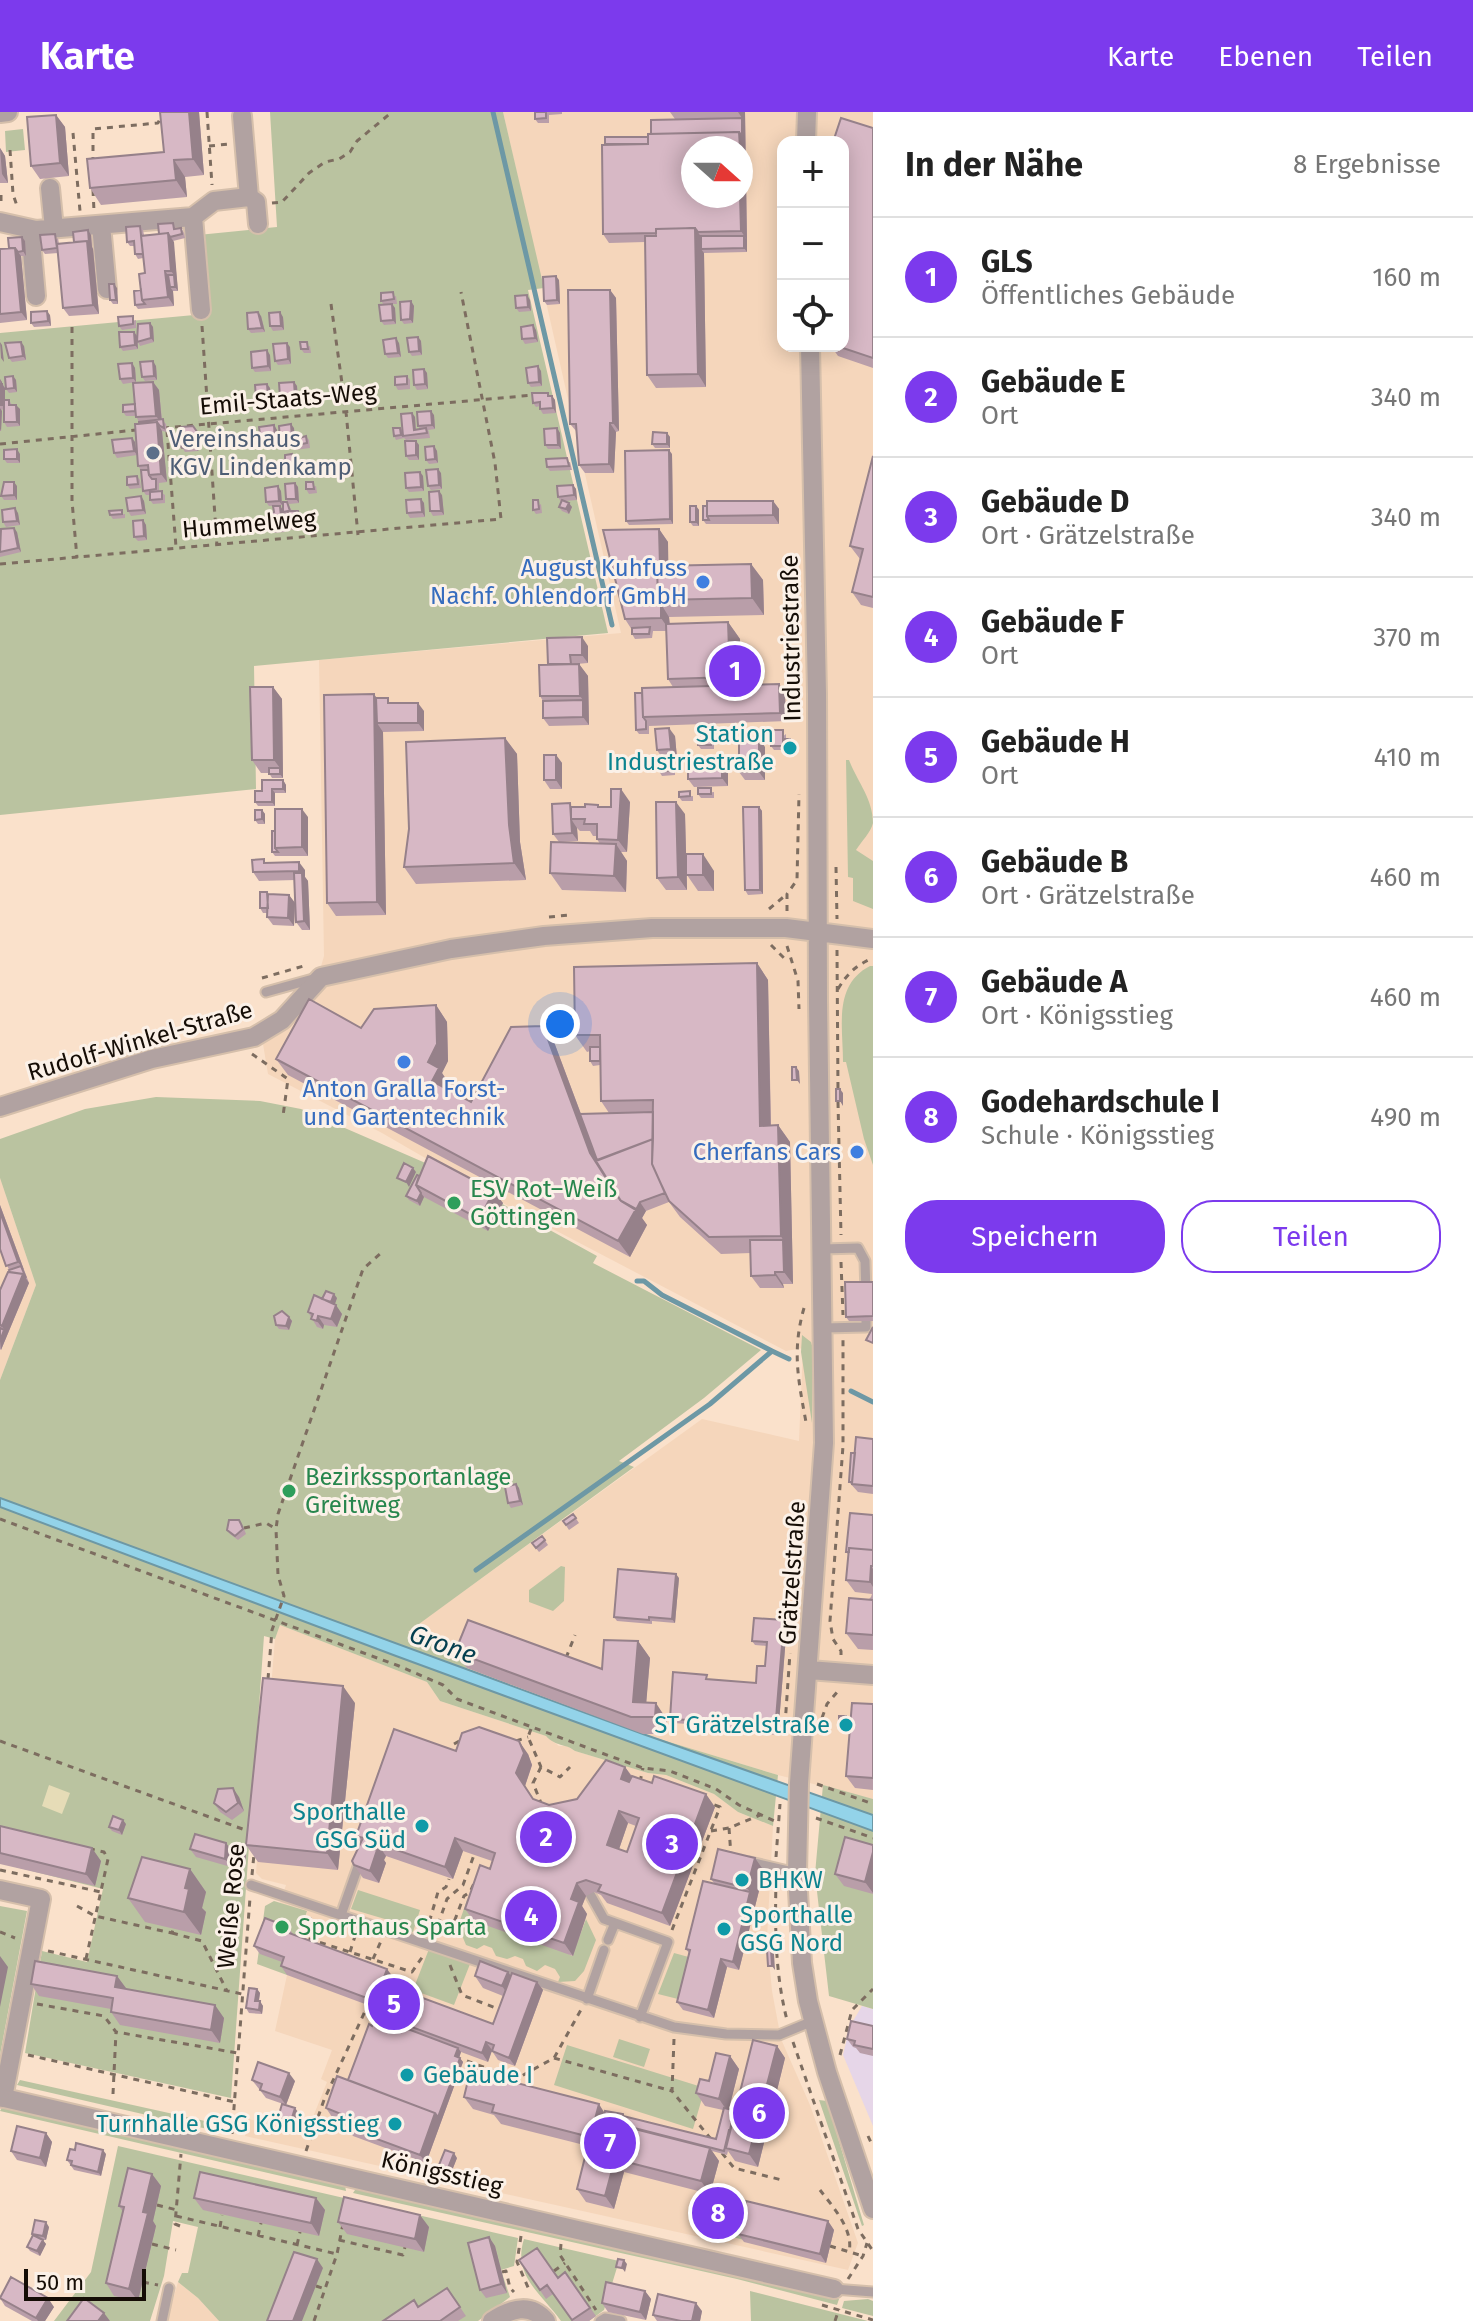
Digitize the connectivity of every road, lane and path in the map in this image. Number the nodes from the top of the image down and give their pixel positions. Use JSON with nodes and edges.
{"nodes":[{"id":1,"x":8,"y":112,"type":"edge"},
{"id":2,"x":163,"y":112,"type":"edge"},
{"id":3,"x":207,"y":112,"type":"edge"},
{"id":4,"x":392,"y":112,"type":"edge"},
{"id":5,"x":807,"y":112,"type":"edge"},
{"id":6,"x":0,"y":113,"type":"edge"},
{"id":7,"x":242,"y":116,"type":"dead end"},
{"id":8,"x":73,"y":133,"type":"dead end"},
{"id":9,"x":806,"y":136,"type":"edge"},
{"id":10,"x":10,"y":150,"type":"dead end"},
{"id":11,"x":93,"y":166,"type":"edge"},
{"id":12,"x":92,"y":179,"type":"edge"},
{"id":13,"x":50,"y":188,"type":"dead end"},
{"id":14,"x":13,"y":194,"type":"junction"},
{"id":15,"x":0,"y":195,"type":"edge"},
{"id":16,"x":253,"y":199,"type":"junction"},
{"id":17,"x":214,"y":201,"type":"junction"},
{"id":18,"x":193,"y":217,"type":"junction"},
{"id":19,"x":0,"y":222,"type":"edge"},
{"id":20,"x":258,"y":224,"type":"dead end"},
{"id":21,"x":93,"y":226,"type":"junction"},
{"id":22,"x":28,"y":228,"type":"junction"},
{"id":23,"x":54,"y":229,"type":"junction"},
{"id":24,"x":107,"y":289,"type":"edge"},
{"id":25,"x":461,"y":292,"type":"dead end"},
{"id":26,"x":36,"y":296,"type":"dead end"},
{"id":27,"x":331,"y":304,"type":"dead end"},
{"id":28,"x":201,"y":312,"type":"joint"},
{"id":29,"x":72,"y":327,"type":"dead end"},
{"id":30,"x":810,"y":352,"type":"edge"},
{"id":31,"x":538,"y":395,"type":"edge"},
{"id":32,"x":483,"y":400,"type":"junction"},
{"id":33,"x":346,"y":412,"type":"junction"},
{"id":34,"x":209,"y":424,"type":"junction"},
{"id":35,"x":166,"y":427,"type":"junction"},
{"id":36,"x":151,"y":429,"type":"edge"},
{"id":37,"x":135,"y":430,"type":"edge"},
{"id":38,"x":73,"y":437,"type":"junction"},
{"id":39,"x":0,"y":444,"type":"edge"},
{"id":40,"x":358,"y":534,"type":"junction"},
{"id":41,"x":217,"y":546,"type":"junction"},
{"id":42,"x":176,"y":547,"type":"junction"},
{"id":43,"x":77,"y":558,"type":"junction"},
{"id":44,"x":0,"y":564,"type":"edge"},
{"id":45,"x":836,"y":866,"type":"dead end"},
{"id":46,"x":786,"y":928,"type":"junction"},
{"id":47,"x":827,"y":931,"type":"junction"},
{"id":48,"x":873,"y":939,"type":"edge"},
{"id":49,"x":760,"y":940,"type":"dead end"},
{"id":50,"x":873,"y":958,"type":"edge"},
{"id":51,"x":791,"y":965,"type":"junction"},
{"id":52,"x":321,"y":977,"type":"junction"},
{"id":53,"x":838,"y":989,"type":"dead end"},
{"id":54,"x":266,"y":992,"type":"dead end"},
{"id":55,"x":800,"y":1014,"type":"dead end"},
{"id":56,"x":250,"y":1038,"type":"junction"},
{"id":57,"x":0,"y":1107,"type":"edge"},
{"id":58,"x":283,"y":1116,"type":"dead end"},
{"id":59,"x":823,"y":1249,"type":"junction"},
{"id":60,"x":382,"y":1252,"type":"dead end"},
{"id":61,"x":806,"y":1302,"type":"dead end"},
{"id":62,"x":824,"y":1328,"type":"junction"},
{"id":63,"x":806,"y":1428,"type":"dead end"},
{"id":64,"x":0,"y":1519,"type":"edge"},
{"id":65,"x":244,"y":1528,"type":"edge"},
{"id":66,"x":276,"y":1529,"type":"junction"},
{"id":67,"x":276,"y":1616,"type":"junction"},
{"id":68,"x":575,"y":1635,"type":"dead end"},
{"id":69,"x":791,"y":1640,"type":"dead end"},
{"id":70,"x":563,"y":1667,"type":"edge"},
{"id":71,"x":809,"y":1670,"type":"junction"},
{"id":72,"x":873,"y":1675,"type":"edge"},
{"id":73,"x":267,"y":1692,"type":"edge"},
{"id":74,"x":531,"y":1728,"type":"junction"},
{"id":75,"x":784,"y":1730,"type":"dead end"},
{"id":76,"x":467,"y":1736,"type":"edge"},
{"id":77,"x":528,"y":1737,"type":"junction"},
{"id":78,"x":0,"y":1741,"type":"edge"},
{"id":79,"x":511,"y":1742,"type":"edge"},
{"id":80,"x":454,"y":1744,"type":"dead end"},
{"id":81,"x":541,"y":1767,"type":"junction"},
{"id":82,"x":570,"y":1767,"type":"dead end"},
{"id":83,"x":643,"y":1768,"type":"junction"},
{"id":84,"x":808,"y":1784,"type":"junction"},
{"id":85,"x":648,"y":1785,"type":"edge"},
{"id":86,"x":707,"y":1803,"type":"edge"},
{"id":87,"x":780,"y":1803,"type":"dead end"},
{"id":88,"x":873,"y":1804,"type":"edge"},
{"id":89,"x":543,"y":1806,"type":"edge"},
{"id":90,"x":760,"y":1815,"type":"junction"},
{"id":91,"x":806,"y":1816,"type":"junction"},
{"id":92,"x":778,"y":1822,"type":"junction"},
{"id":93,"x":729,"y":1828,"type":"junction"},
{"id":94,"x":711,"y":1831,"type":"junction"},
{"id":95,"x":256,"y":1833,"type":"edge"},
{"id":96,"x":873,"y":1838,"type":"edge"},
{"id":97,"x":255,"y":1846,"type":"edge"},
{"id":98,"x":89,"y":1849,"type":"edge"},
{"id":99,"x":729,"y":1854,"type":"joint"},
{"id":100,"x":474,"y":1855,"type":"edge"},
{"id":101,"x":362,"y":1858,"type":"edge"},
{"id":102,"x":6,"y":1865,"type":"edge"},
{"id":103,"x":776,"y":1868,"type":"junction"},
{"id":104,"x":42,"y":1873,"type":"edge"},
{"id":105,"x":797,"y":1873,"type":"junction"},
{"id":106,"x":1,"y":1877,"type":"edge"},
{"id":107,"x":40,"y":1879,"type":"junction"},
{"id":108,"x":449,"y":1879,"type":"edge"},
{"id":109,"x":476,"y":1879,"type":"edge"},
{"id":110,"x":251,"y":1885,"type":"junction"},
{"id":111,"x":101,"y":1892,"type":"junction"},
{"id":112,"x":590,"y":1894,"type":"edge"},
{"id":113,"x":313,"y":1905,"type":"junction"},
{"id":114,"x":77,"y":1906,"type":"dead end"},
{"id":115,"x":341,"y":1915,"type":"junction"},
{"id":116,"x":95,"y":1916,"type":"junction"},
{"id":117,"x":360,"y":1922,"type":"junction"},
{"id":118,"x":615,"y":1923,"type":"junction"},
{"id":119,"x":438,"y":1925,"type":"junction"},
{"id":120,"x":386,"y":1930,"type":"junction"},
{"id":121,"x":451,"y":1930,"type":"junction"},
{"id":122,"x":668,"y":1942,"type":"junction"},
{"id":123,"x":427,"y":1944,"type":"junction"},
{"id":124,"x":32,"y":1947,"type":"junction"},
{"id":125,"x":444,"y":1950,"type":"junction"},
{"id":126,"x":350,"y":1952,"type":"junction"},
{"id":127,"x":86,"y":1959,"type":"junction"},
{"id":128,"x":373,"y":1959,"type":"junction"},
{"id":129,"x":227,"y":1991,"type":"junction"},
{"id":130,"x":871,"y":1992,"type":"edge"},
{"id":131,"x":242,"y":1994,"type":"junction"},
{"id":132,"x":587,"y":1999,"type":"junction"},
{"id":133,"x":61,"y":2000,"type":"edge"},
{"id":134,"x":22,"y":2002,"type":"junction"},
{"id":135,"x":102,"y":2007,"type":"edge"},
{"id":136,"x":367,"y":2007,"type":"edge"},
{"id":137,"x":59,"y":2008,"type":"junction"},
{"id":138,"x":496,"y":2008,"type":"edge"},
{"id":139,"x":100,"y":2015,"type":"junction"},
{"id":140,"x":640,"y":2017,"type":"junction"},
{"id":141,"x":813,"y":2021,"type":"junction"},
{"id":142,"x":674,"y":2027,"type":"junction"},
{"id":143,"x":145,"y":2029,"type":"edge"},
{"id":144,"x":790,"y":2031,"type":"junction"},
{"id":145,"x":116,"y":2032,"type":"junction"},
{"id":146,"x":143,"y":2037,"type":"junction"},
{"id":147,"x":193,"y":2038,"type":"edge"},
{"id":148,"x":192,"y":2045,"type":"junction"},
{"id":149,"x":835,"y":2048,"type":"dead end"},
{"id":150,"x":12,"y":2052,"type":"junction"},
{"id":151,"x":238,"y":2053,"type":"junction"},
{"id":152,"x":554,"y":2058,"type":"junction"},
{"id":153,"x":467,"y":2061,"type":"dead end"},
{"id":154,"x":114,"y":2075,"type":"junction"},
{"id":155,"x":672,"y":2091,"type":"junction"},
{"id":156,"x":113,"y":2094,"type":"dead end"},
{"id":157,"x":2,"y":2098,"type":"edge"},
{"id":158,"x":235,"y":2102,"type":"junction"},
{"id":159,"x":863,"y":2125,"type":"dead end"},
{"id":160,"x":873,"y":2147,"type":"edge"},
{"id":161,"x":231,"y":2150,"type":"junction"},
{"id":162,"x":181,"y":2157,"type":"dead end"},
{"id":163,"x":302,"y":2166,"type":"junction"},
{"id":164,"x":782,"y":2180,"type":"dead end"},
{"id":165,"x":820,"y":2190,"type":"dead end"},
{"id":166,"x":157,"y":2205,"type":"dead end"},
{"id":167,"x":873,"y":2209,"type":"edge"},
{"id":168,"x":177,"y":2210,"type":"junction"},
{"id":169,"x":222,"y":2215,"type":"edge"},
{"id":170,"x":176,"y":2216,"type":"junction"},
{"id":171,"x":524,"y":2216,"type":"junction"},
{"id":172,"x":261,"y":2223,"type":"edge"},
{"id":173,"x":342,"y":2225,"type":"edge"},
{"id":174,"x":180,"y":2226,"type":"dead end"},
{"id":175,"x":220,"y":2227,"type":"junction"},
{"id":176,"x":300,"y":2232,"type":"edge"},
{"id":177,"x":258,"y":2236,"type":"junction"},
{"id":178,"x":366,"y":2238,"type":"edge"},
{"id":179,"x":339,"y":2240,"type":"junction"},
{"id":180,"x":561,"y":2243,"type":"dead end"},
{"id":181,"x":867,"y":2243,"type":"junction"},
{"id":182,"x":152,"y":2244,"type":"dead end"},
{"id":183,"x":297,"y":2245,"type":"junction"},
{"id":184,"x":364,"y":2246,"type":"junction"},
{"id":185,"x":830,"y":2246,"type":"dead end"},
{"id":186,"x":405,"y":2247,"type":"edge"},
{"id":187,"x":176,"y":2250,"type":"dead end"},
{"id":188,"x":873,"y":2251,"type":"edge"},
{"id":189,"x":849,"y":2252,"type":"junction"},
{"id":190,"x":337,"y":2254,"type":"junction"},
{"id":191,"x":863,"y":2256,"type":"junction"},
{"id":192,"x":565,"y":2263,"type":"junction"},
{"id":193,"x":554,"y":2271,"type":"edge"},
{"id":194,"x":502,"y":2272,"type":"edge"},
{"id":195,"x":316,"y":2286,"type":"dead end"},
{"id":196,"x":169,"y":2288,"type":"dead end"},
{"id":197,"x":325,"y":2289,"type":"junction"},
{"id":198,"x":873,"y":2292,"type":"edge"},
{"id":199,"x":832,"y":2298,"type":"junction"},
{"id":200,"x":530,"y":2309,"type":"junction"},
{"id":201,"x":838,"y":2310,"type":"junction"},
{"id":202,"x":599,"y":2317,"type":"edge"},
{"id":203,"x":873,"y":2320,"type":"edge"},
{"id":204,"x":162,"y":2321,"type":"edge"},
{"id":205,"x":314,"y":2321,"type":"edge"},
{"id":206,"x":492,"y":2321,"type":"edge"},
{"id":207,"x":546,"y":2321,"type":"edge"},
{"id":208,"x":621,"y":2321,"type":"edge"},
{"id":209,"x":835,"y":2321,"type":"edge"}],
"edges":[{"from":1,"to":6,"type":"street"},
{"from":2,"to":11,"type":"path"},
{"from":3,"to":17,"type":"path"},
{"from":4,"to":16,"type":"path"},
{"from":5,"to":9,"type":"street"},
{"from":7,"to":16,"type":"street"},
{"from":8,"to":21,"type":"path"},
{"from":10,"to":14,"type":"path"},
{"from":12,"to":21,"type":"path"},
{"from":13,"to":23,"type":"street"},
{"from":14,"to":15,"type":"path"},
{"from":14,"to":22,"type":"path"},
{"from":16,"to":17,"type":"street"},
{"from":16,"to":20,"type":"street"},
{"from":17,"to":18,"type":"street"},
{"from":18,"to":21,"type":"street"},
{"from":18,"to":28,"type":"street"},
{"from":19,"to":22,"type":"street"},
{"from":21,"to":23,"type":"street"},
{"from":21,"to":24,"type":"street"},
{"from":22,"to":23,"type":"street"},
{"from":22,"to":26,"type":"street"},
{"from":25,"to":32,"type":"path"},
{"from":27,"to":33,"type":"path"},
{"from":28,"to":34,"type":"path"},
{"from":29,"to":38,"type":"path"},
{"from":30,"to":47,"type":"street","name":"Industriestraße"},
{"from":31,"to":32,"type":"path","name":"Emil-Staats-Weg"},
{"from":32,"to":33,"type":"path","name":"Emil-Staats-Weg"},
{"from":32,"to":40,"type":"path","name":"Hummelweg"},
{"from":33,"to":34,"type":"path","name":"Emil-Staats-Weg"},
{"from":33,"to":40,"type":"path"},
{"from":34,"to":35,"type":"path","name":"Emil-Staats-Weg"},
{"from":34,"to":41,"type":"path"},
{"from":35,"to":36,"type":"path","name":"Emil-Staats-Weg"},
{"from":35,"to":42,"type":"path"},
{"from":37,"to":38,"type":"path"},
{"from":38,"to":39,"type":"path"},
{"from":38,"to":43,"type":"path"},
{"from":40,"to":41,"type":"path","name":"Hummelweg"},
{"from":41,"to":42,"type":"path","name":"Hummelweg"},
{"from":42,"to":43,"type":"path","name":"Hummelweg"},
{"from":43,"to":44,"type":"path","name":"Hummelweg"},
{"from":45,"to":47,"type":"path"},
{"from":46,"to":47,"type":"street","name":"Rudolf-Winkel-Straße"},
{"from":46,"to":51,"type":"path"},
{"from":46,"to":52,"type":"street","name":"Rudolf-Winkel-Straße"},
{"from":47,"to":48,"type":"street","name":"Rudolf-Winkel-Straße"},
{"from":47,"to":59,"type":"street","name":"Grätzelstraße"},
{"from":49,"to":51,"type":"path"},
{"from":50,"to":53,"type":"path"},
{"from":51,"to":55,"type":"path"},
{"from":52,"to":54,"type":"lane","name":"Rudolf-Winkel-Straße"},
{"from":52,"to":56,"type":"street","name":"Rudolf-Winkel-Straße"},
{"from":56,"to":57,"type":"street","name":"Rudolf-Winkel-Straße"},
{"from":56,"to":58,"type":"path"},
{"from":59,"to":62,"type":"street","name":"Grätzelstraße"},
{"from":59,"to":62,"type":"lane"},
{"from":60,"to":66,"type":"path"},
{"from":61,"to":63,"type":"path"},
{"from":62,"to":71,"type":"street","name":"Grätzelstraße"},
{"from":64,"to":67,"type":"path"},
{"from":65,"to":66,"type":"path"},
{"from":66,"to":67,"type":"path"},
{"from":67,"to":73,"type":"path"},
{"from":67,"to":74,"type":"path"},
{"from":68,"to":70,"type":"path"},
{"from":69,"to":75,"type":"path"},
{"from":71,"to":72,"type":"street"},
{"from":71,"to":84,"type":"street","name":"Grätzelstraße"},
{"from":74,"to":77,"type":"path"},
{"from":74,"to":83,"type":"path"},
{"from":76,"to":80,"type":"path"},
{"from":77,"to":79,"type":"path"},
{"from":77,"to":81,"type":"path"},
{"from":78,"to":95,"type":"path"},
{"from":81,"to":82,"type":"path"},
{"from":81,"to":89,"type":"path"},
{"from":83,"to":85,"type":"path"},
{"from":83,"to":90,"type":"path"},
{"from":84,"to":88,"type":"path"},
{"from":84,"to":91,"type":"street","name":"Grätzelstraße"},
{"from":86,"to":94,"type":"path"},
{"from":87,"to":92,"type":"path"},
{"from":90,"to":92,"type":"path"},
{"from":90,"to":93,"type":"path"},
{"from":91,"to":92,"type":"path"},
{"from":91,"to":96,"type":"path"},
{"from":91,"to":105,"type":"street","name":"Grätzelstraße"},
{"from":92,"to":103,"type":"path"},
{"from":93,"to":94,"type":"path"},
{"from":93,"to":99,"type":"path"},
{"from":94,"to":122,"type":"path"},
{"from":97,"to":110,"type":"path","name":"Weiße Rose"},
{"from":98,"to":111,"type":"path"},
{"from":99,"to":103,"type":"lane"},
{"from":100,"to":119,"type":"path"},
{"from":101,"to":115,"type":"lane"},
{"from":102,"to":106,"type":"path"},
{"from":103,"to":105,"type":"lane"},
{"from":103,"to":144,"type":"path"},
{"from":104,"to":107,"type":"path"},
{"from":105,"to":141,"type":"street","name":"Grätzelstraße"},
{"from":106,"to":107,"type":"path"},
{"from":106,"to":124,"type":"street"},
{"from":107,"to":111,"type":"path"},
{"from":108,"to":123,"type":"path"},
{"from":109,"to":121,"type":"path"},
{"from":110,"to":113,"type":"lane"},
{"from":110,"to":131,"type":"path","name":"Weiße Rose"},
{"from":111,"to":116,"type":"path"},
{"from":112,"to":118,"type":"lane"},
{"from":113,"to":115,"type":"lane"},
{"from":113,"to":126,"type":"path"},
{"from":114,"to":116,"type":"path"},
{"from":115,"to":117,"type":"lane"},
{"from":116,"to":127,"type":"path"},
{"from":116,"to":129,"type":"path"},
{"from":117,"to":120,"type":"lane"},
{"from":117,"to":126,"type":"path"},
{"from":118,"to":122,"type":"lane"},
{"from":118,"to":132,"type":"lane"},
{"from":119,"to":121,"type":"path"},
{"from":119,"to":123,"type":"path"},
{"from":120,"to":123,"type":"lane"},
{"from":120,"to":128,"type":"path"},
{"from":121,"to":125,"type":"path"},
{"from":122,"to":140,"type":"lane"},
{"from":123,"to":125,"type":"lane"},
{"from":123,"to":128,"type":"path"},
{"from":124,"to":127,"type":"path"},
{"from":124,"to":134,"type":"street"},
{"from":125,"to":132,"type":"lane"},
{"from":125,"to":138,"type":"path"},
{"from":126,"to":128,"type":"path"},
{"from":127,"to":129,"type":"path"},
{"from":129,"to":131,"type":"path"},
{"from":130,"to":149,"type":"path"},
{"from":131,"to":151,"type":"path","name":"Weiße Rose"},
{"from":132,"to":140,"type":"lane"},
{"from":132,"to":152,"type":"path"},
{"from":133,"to":137,"type":"path"},
{"from":134,"to":137,"type":"path"},
{"from":134,"to":150,"type":"street"},
{"from":135,"to":139,"type":"path"},
{"from":136,"to":163,"type":"path"},
{"from":137,"to":139,"type":"path"},
{"from":139,"to":145,"type":"path"},
{"from":140,"to":142,"type":"lane"},
{"from":141,"to":144,"type":"lane"},
{"from":141,"to":167,"type":"street","name":"Grätzelstraße"},
{"from":142,"to":144,"type":"lane"},
{"from":142,"to":155,"type":"path"},
{"from":143,"to":146,"type":"path"},
{"from":144,"to":181,"type":"path"},
{"from":145,"to":146,"type":"path"},
{"from":145,"to":154,"type":"path"},
{"from":146,"to":148,"type":"path"},
{"from":147,"to":148,"type":"path"},
{"from":148,"to":151,"type":"path"},
{"from":150,"to":154,"type":"path"},
{"from":150,"to":157,"type":"street"},
{"from":151,"to":158,"type":"path","name":"Weiße Rose"},
{"from":152,"to":153,"type":"path"},
{"from":152,"to":155,"type":"path"},
{"from":154,"to":156,"type":"path"},
{"from":154,"to":158,"type":"path"},
{"from":155,"to":164,"type":"path"},
{"from":157,"to":161,"type":"street","name":"Königsstieg"},
{"from":158,"to":161,"type":"path","name":"Weiße Rose"},
{"from":159,"to":160,"type":"path"},
{"from":161,"to":163,"type":"street","name":"Königsstieg"},
{"from":162,"to":168,"type":"path"},
{"from":163,"to":171,"type":"street","name":"Königsstieg"},
{"from":165,"to":189,"type":"path"},
{"from":166,"to":168,"type":"path"},
{"from":168,"to":170,"type":"path"},
{"from":169,"to":175,"type":"path"},
{"from":170,"to":174,"type":"path"},
{"from":170,"to":175,"type":"path"},
{"from":171,"to":199,"type":"street","name":"Königsstieg"},
{"from":171,"to":200,"type":"path"},
{"from":172,"to":177,"type":"path"},
{"from":173,"to":179,"type":"path"},
{"from":175,"to":177,"type":"path"},
{"from":176,"to":183,"type":"path"},
{"from":177,"to":183,"type":"path"},
{"from":178,"to":184,"type":"path"},
{"from":179,"to":184,"type":"path"},
{"from":179,"to":190,"type":"path"},
{"from":180,"to":192,"type":"path"},
{"from":181,"to":188,"type":"path"},
{"from":181,"to":191,"type":"path"},
{"from":182,"to":187,"type":"path"},
{"from":183,"to":190,"type":"path"},
{"from":184,"to":186,"type":"path"},
{"from":185,"to":189,"type":"path"},
{"from":189,"to":191,"type":"path"},
{"from":190,"to":197,"type":"path"},
{"from":191,"to":199,"type":"path"},
{"from":192,"to":193,"type":"path"},
{"from":192,"to":202,"type":"path"},
{"from":194,"to":200,"type":"path"},
{"from":195,"to":197,"type":"path"},
{"from":196,"to":204,"type":"lane"},
{"from":197,"to":205,"type":"path"},
{"from":198,"to":199,"type":"lane","name":"Königsstieg"},
{"from":199,"to":201,"type":"path"},
{"from":200,"to":206,"type":"street"},
{"from":200,"to":207,"type":"street"},
{"from":201,"to":203,"type":"path"},
{"from":201,"to":209,"type":"path"},
{"from":202,"to":208,"type":"lane"}]}
